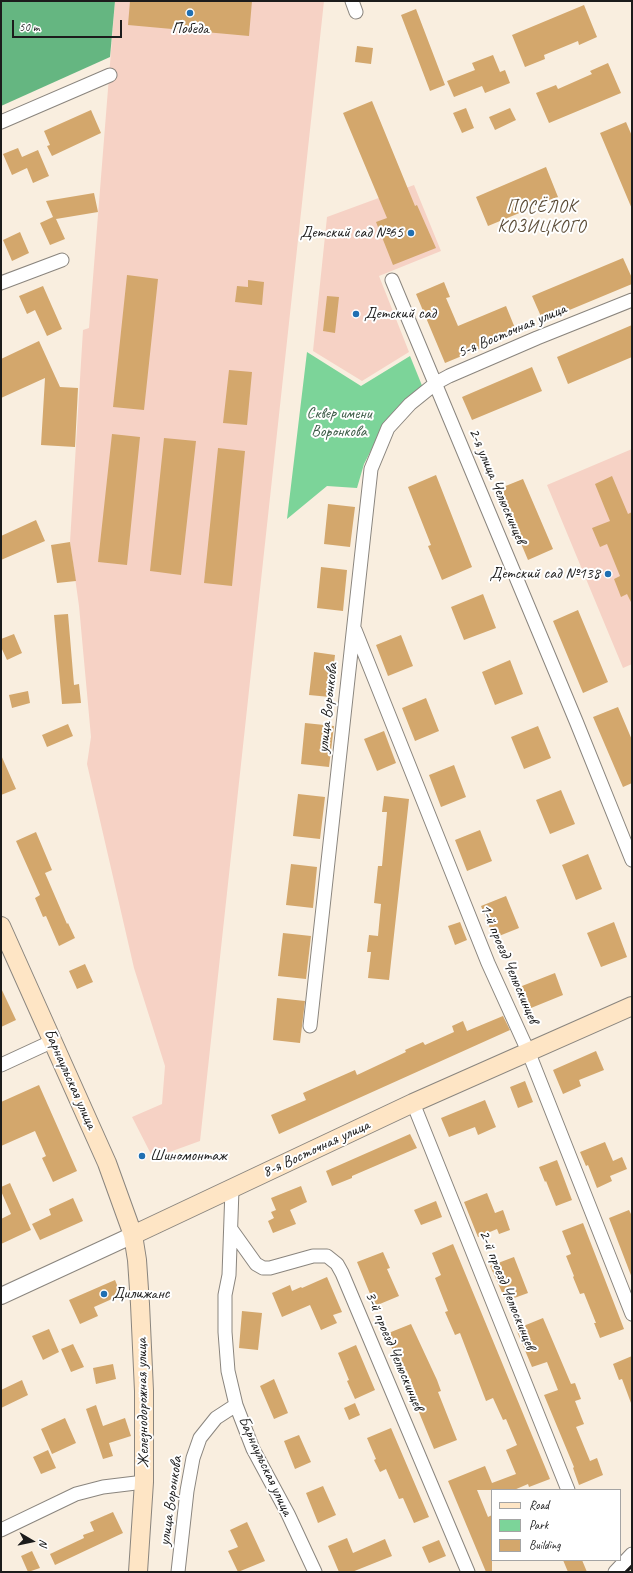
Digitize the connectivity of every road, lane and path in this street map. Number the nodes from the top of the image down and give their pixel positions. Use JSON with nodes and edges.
{"nodes":[{"id":1,"x":110,"y":75,"type":"dead end"},
{"id":2,"x":1,"y":122,"type":"edge"},
{"id":3,"x":62,"y":260,"type":"dead end"},
{"id":4,"x":392,"y":280,"type":"dead end"},
{"id":5,"x":1,"y":283,"type":"edge"},
{"id":6,"x":632,"y":300,"type":"edge"},
{"id":7,"x":436,"y":383,"type":"junction"},
{"id":8,"x":410,"y":404,"type":"joint"},
{"id":9,"x":354,"y":627,"type":"junction"},
{"id":10,"x":632,"y":860,"type":"edge"},
{"id":11,"x":1,"y":926,"type":"edge"},
{"id":12,"x":632,"y":1006,"type":"edge"},
{"id":13,"x":310,"y":1026,"type":"dead end"},
{"id":14,"x":53,"y":1041,"type":"junction"},
{"id":15,"x":528,"y":1051,"type":"junction"},
{"id":16,"x":1,"y":1065,"type":"edge"},
{"id":17,"x":413,"y":1103,"type":"junction"},
{"id":18,"x":232,"y":1189,"type":"junction"},
{"id":19,"x":231,"y":1229,"type":"junction"},
{"id":20,"x":133,"y":1235,"type":"junction"},
{"id":21,"x":1,"y":1296,"type":"edge"},
{"id":22,"x":632,"y":1314,"type":"edge"},
{"id":23,"x":236,"y":1405,"type":"junction"},
{"id":24,"x":144,"y":1482,"type":"junction"},
{"id":25,"x":568,"y":1489,"type":"edge"},
{"id":26,"x":1,"y":1530,"type":"edge"},
{"id":27,"x":627,"y":1556,"type":"edge"},
{"id":28,"x":138,"y":1572,"type":"edge"},
{"id":29,"x":178,"y":1572,"type":"edge"},
{"id":30,"x":315,"y":1572,"type":"edge"},
{"id":31,"x":468,"y":1572,"type":"edge"},
{"id":32,"x":615,"y":1572,"type":"edge"}],
"edges":[{"from":1,"to":2,"type":"street"},
{"from":3,"to":5,"type":"street"},
{"from":4,"to":7,"type":"street","name":"2-я улица Челюскинцев"},
{"from":6,"to":7,"type":"street","name":"5-я Восточная улица"},
{"from":7,"to":8,"type":"street","name":"5-я Восточная улица"},
{"from":7,"to":10,"type":"street","name":"2-я улица Челюскинцев"},
{"from":8,"to":9,"type":"street","name":"улица Воронкова"},
{"from":9,"to":13,"type":"street","name":"улица Воронкова"},
{"from":9,"to":15,"type":"street","name":"1-й проезд Челюскинцев"},
{"from":11,"to":14,"type":"main road","name":"Барнаульская улица"},
{"from":12,"to":15,"type":"main road","name":"8-я Восточная улица"},
{"from":14,"to":16,"type":"street"},
{"from":14,"to":20,"type":"main road","name":"Барнаульская улица"},
{"from":15,"to":17,"type":"main road","name":"8-я Восточная улица"},
{"from":15,"to":22,"type":"street","name":"1-й проезд Челюскинцев"},
{"from":17,"to":18,"type":"main road","name":"8-я Восточная улица"},
{"from":17,"to":25,"type":"street","name":"2-й проезд Челюскинцев"},
{"from":18,"to":19,"type":"street","name":"Барнаульская улица"},
{"from":18,"to":20,"type":"main road","name":"8-я Восточная улица"},
{"from":19,"to":23,"type":"street","name":"Барнаульская улица"},
{"from":19,"to":31,"type":"street","name":"3-й проезд Челюскинцев"},
{"from":20,"to":21,"type":"street","name":"8-я Восточная улица"},
{"from":20,"to":24,"type":"main road","name":"Железнодорожная улица"},
{"from":23,"to":29,"type":"street","name":"улица Воронкова"},
{"from":23,"to":30,"type":"street","name":"Барнаульская улица"},
{"from":24,"to":26,"type":"street"},
{"from":24,"to":28,"type":"main road","name":"Железнодорожная улица"},
{"from":27,"to":32,"type":"street"}]}
